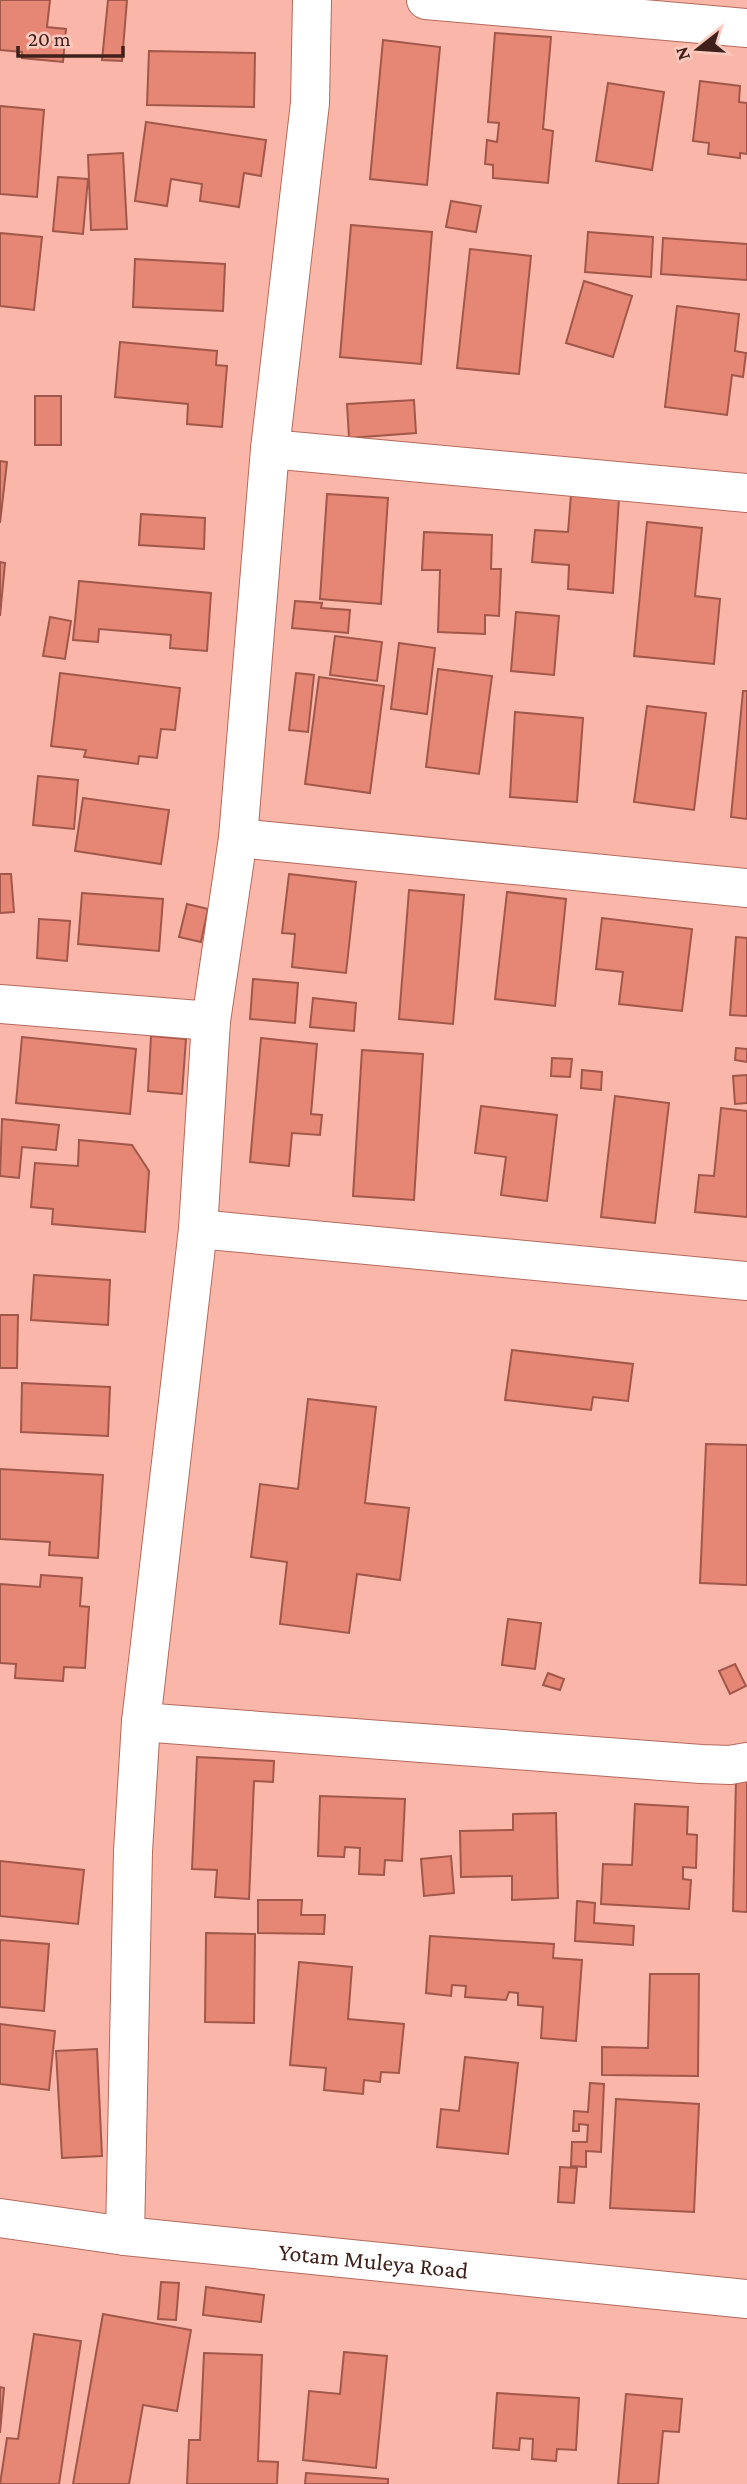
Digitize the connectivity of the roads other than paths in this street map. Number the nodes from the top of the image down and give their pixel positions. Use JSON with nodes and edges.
{"nodes":[{"id":1,"x":312,"y":0,"type":"edge"},
{"id":2,"x":426,"y":0,"type":"edge"},
{"id":3,"x":747,"y":28,"type":"edge"},
{"id":4,"x":270,"y":449,"type":"junction"},
{"id":5,"x":747,"y":493,"type":"edge"},
{"id":6,"x":237,"y":838,"type":"junction"},
{"id":7,"x":747,"y":888,"type":"edge"},
{"id":8,"x":0,"y":1004,"type":"edge"},
{"id":9,"x":211,"y":1021,"type":"junction"},
{"id":10,"x":198,"y":1229,"type":"junction"},
{"id":11,"x":747,"y":1281,"type":"edge"},
{"id":12,"x":141,"y":1722,"type":"junction"},
{"id":13,"x":747,"y":1762,"type":"edge"},
{"id":14,"x":0,"y":2218,"type":"edge"},
{"id":15,"x":125,"y":2236,"type":"junction"},
{"id":16,"x":747,"y":2300,"type":"edge"}],
"edges":[{"from":1,"to":4,"type":"street"},
{"from":2,"to":3,"type":"street"},
{"from":4,"to":5,"type":"street"},
{"from":4,"to":6,"type":"street"},
{"from":6,"to":7,"type":"street"},
{"from":6,"to":9,"type":"street"},
{"from":8,"to":9,"type":"street"},
{"from":9,"to":10,"type":"street"},
{"from":10,"to":11,"type":"street"},
{"from":10,"to":12,"type":"street"},
{"from":12,"to":13,"type":"street"},
{"from":12,"to":15,"type":"street"},
{"from":14,"to":15,"type":"street","name":"Yotam Muleya Road"},
{"from":15,"to":16,"type":"street","name":"Yotam Muleya Road"}]}
